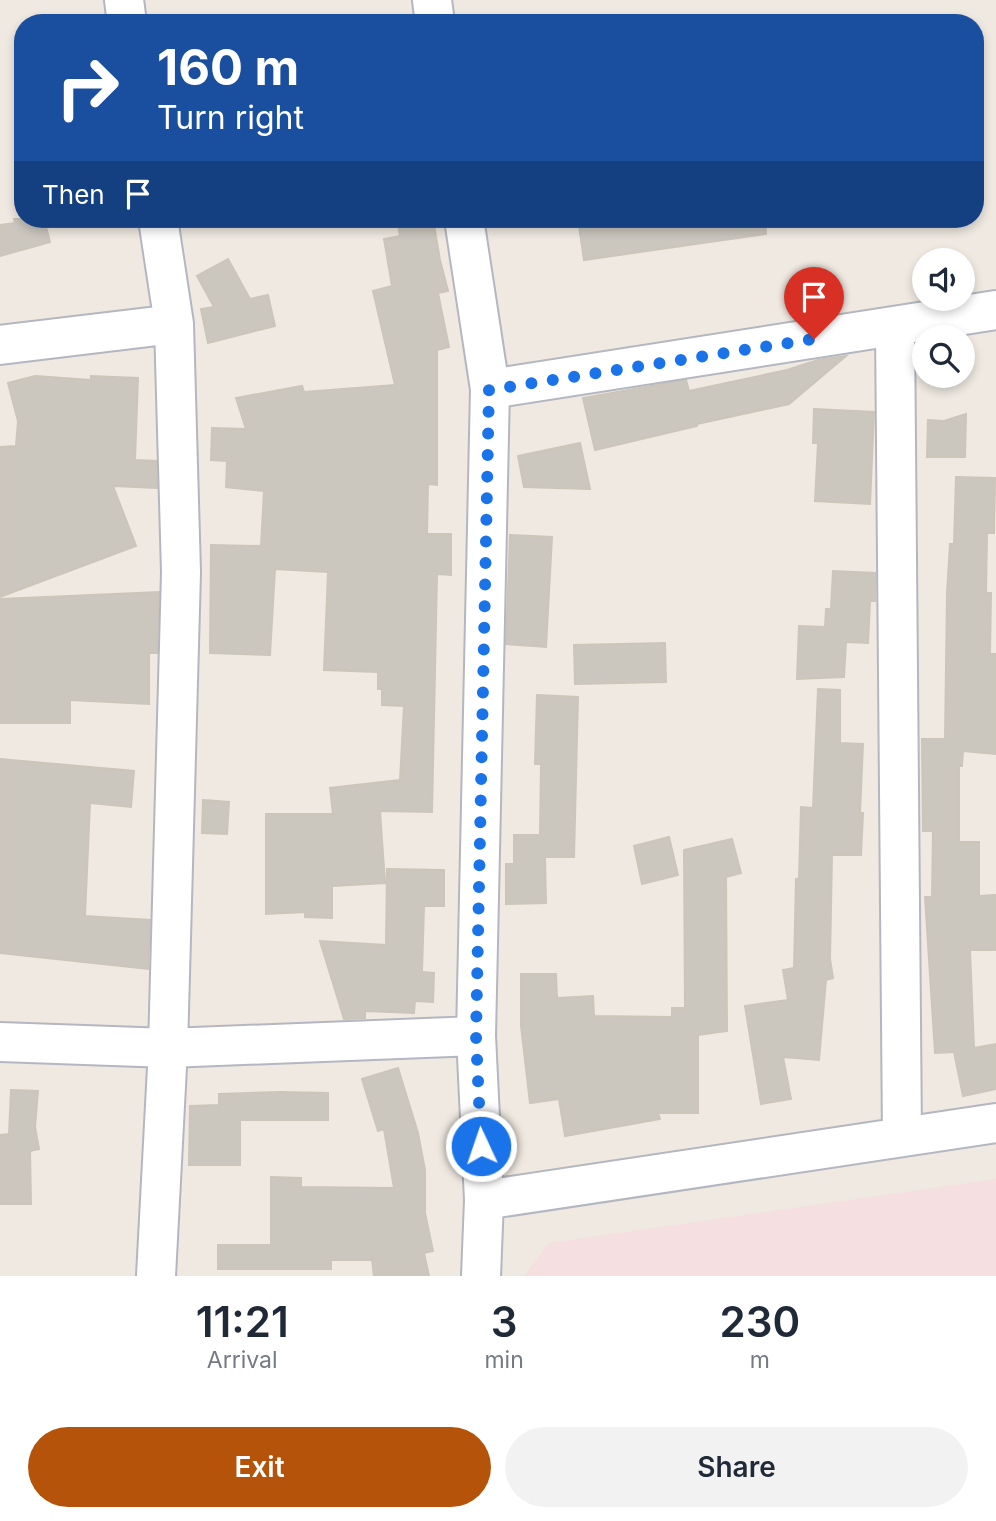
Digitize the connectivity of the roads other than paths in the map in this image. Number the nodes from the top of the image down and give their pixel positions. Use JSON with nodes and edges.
{"nodes":[{"id":1,"x":159,"y":228,"type":"edge"},
{"id":2,"x":465,"y":228,"type":"edge"},
{"id":3,"x":996,"y":310,"type":"edge"},
{"id":4,"x":174,"y":324,"type":"junction"},
{"id":5,"x":895,"y":326,"type":"junction"},
{"id":6,"x":0,"y":345,"type":"edge"},
{"id":7,"x":489,"y":390,"type":"junction"},
{"id":8,"x":476,"y":1036,"type":"junction"},
{"id":9,"x":0,"y":1042,"type":"edge"},
{"id":10,"x":168,"y":1048,"type":"junction"},
{"id":11,"x":996,"y":1123,"type":"edge"},
{"id":12,"x":902,"y":1137,"type":"junction"},
{"id":13,"x":484,"y":1200,"type":"junction"},
{"id":14,"x":156,"y":1276,"type":"edge"},
{"id":15,"x":481,"y":1276,"type":"edge"}],
"edges":[{"from":1,"to":4,"type":"street"},
{"from":2,"to":7,"type":"street"},
{"from":3,"to":5,"type":"street"},
{"from":4,"to":6,"type":"street"},
{"from":4,"to":10,"type":"street"},
{"from":5,"to":7,"type":"street"},
{"from":5,"to":12,"type":"street"},
{"from":7,"to":8,"type":"street"},
{"from":8,"to":10,"type":"street"},
{"from":8,"to":13,"type":"street"},
{"from":9,"to":10,"type":"street"},
{"from":10,"to":14,"type":"street"},
{"from":11,"to":12,"type":"street"},
{"from":12,"to":13,"type":"street"},
{"from":13,"to":15,"type":"street"}]}
